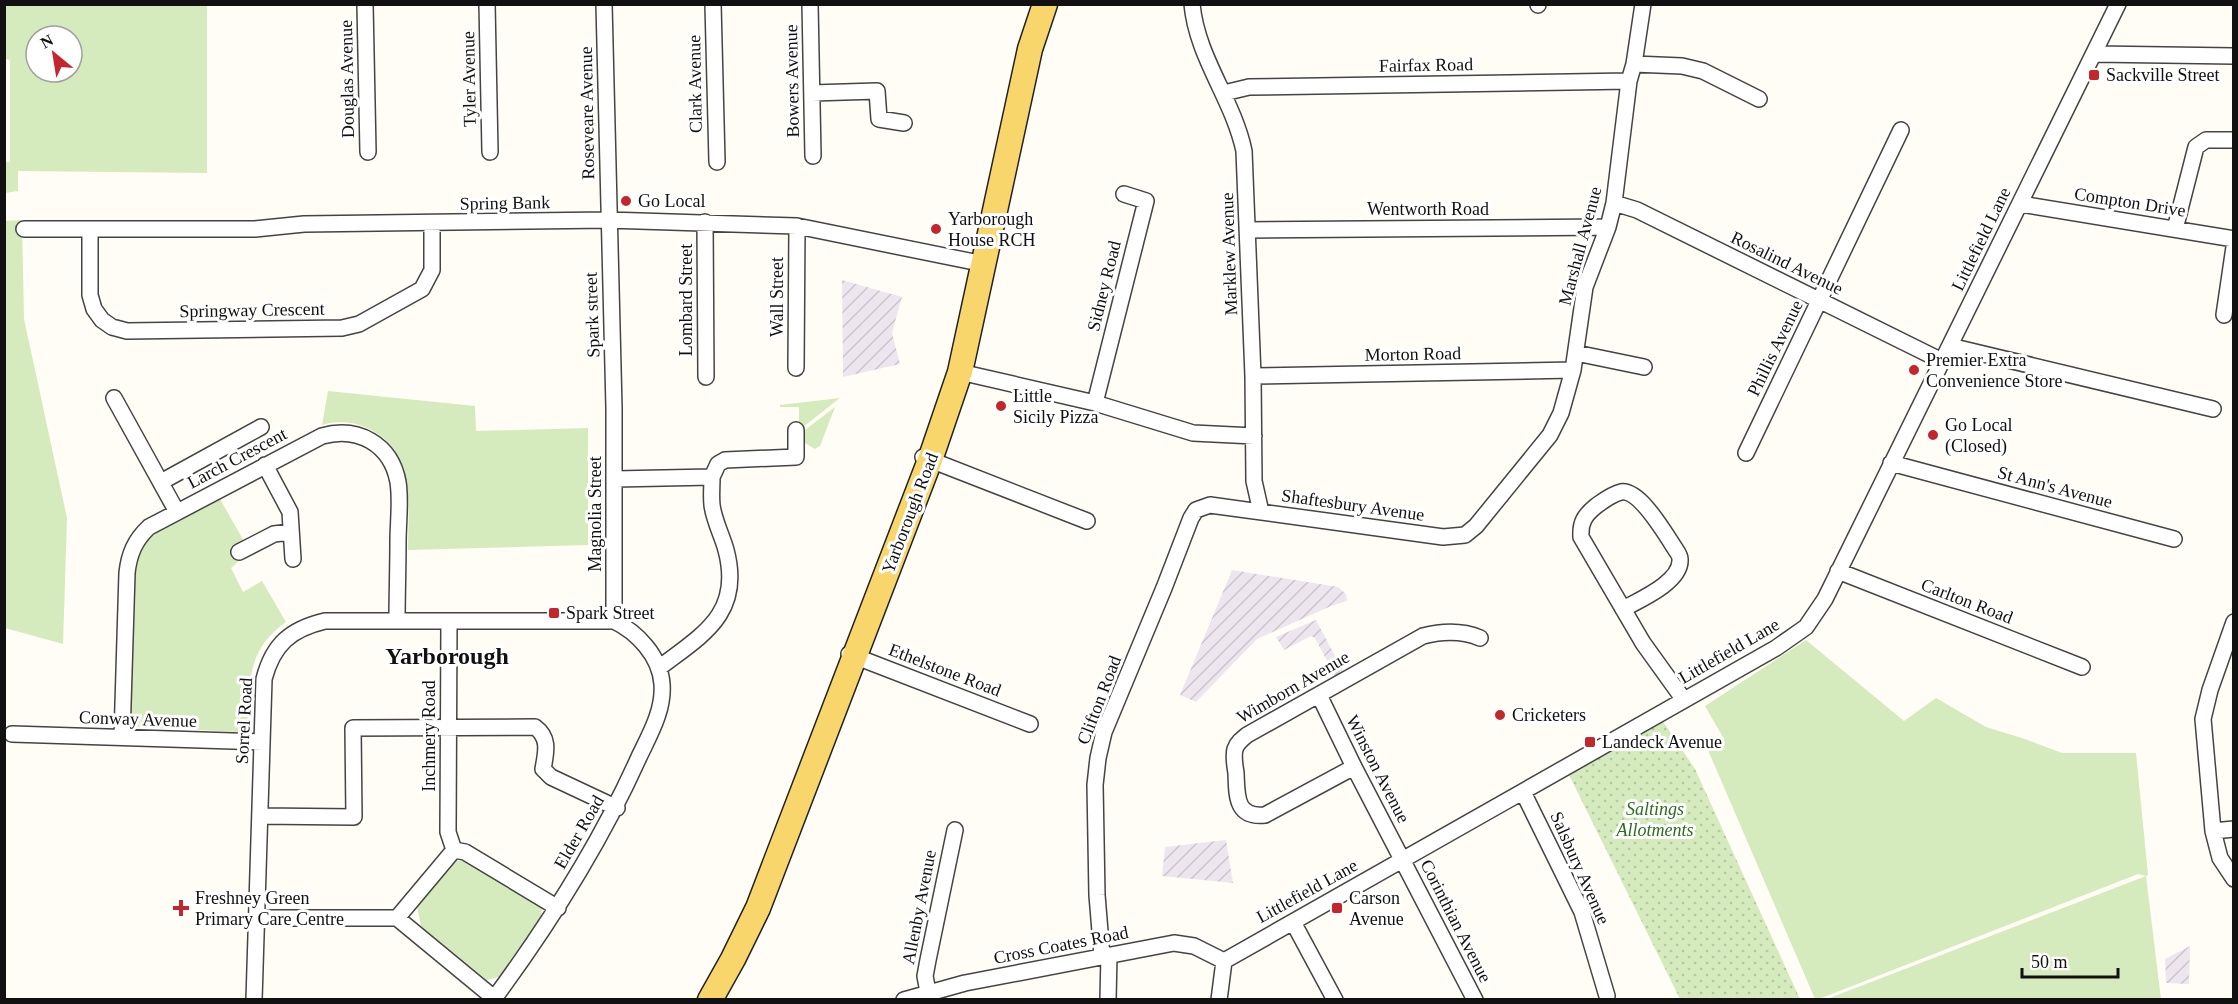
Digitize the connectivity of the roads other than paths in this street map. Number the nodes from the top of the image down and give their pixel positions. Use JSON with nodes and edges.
{"nodes":[{"id":1,"x":365,"y":4,"type":"edge"},
{"id":2,"x":487,"y":4,"type":"edge"},
{"id":3,"x":604,"y":4,"type":"edge"},
{"id":4,"x":713,"y":4,"type":"edge"},
{"id":5,"x":810,"y":4,"type":"edge"},
{"id":6,"x":1045,"y":4,"type":"edge"},
{"id":7,"x":1192,"y":4,"type":"edge"},
{"id":8,"x":1643,"y":4,"type":"edge"},
{"id":9,"x":2118,"y":4,"type":"edge"},
{"id":10,"x":2095,"y":54,"type":"junction"},
{"id":11,"x":2234,"y":56,"type":"edge"},
{"id":12,"x":1634,"y":64,"type":"junction"},
{"id":13,"x":1629,"y":81,"type":"junction"},
{"id":14,"x":812,"y":93,"type":"junction"},
{"id":15,"x":1224,"y":93,"type":"junction"},
{"id":16,"x":1759,"y":99,"type":"dead end"},
{"id":17,"x":904,"y":123,"type":"dead end"},
{"id":18,"x":1901,"y":130,"type":"dead end"},
{"id":19,"x":2234,"y":140,"type":"edge"},
{"id":20,"x":368,"y":152,"type":"dead end"},
{"id":21,"x":489,"y":152,"type":"dead end"},
{"id":22,"x":813,"y":156,"type":"dead end"},
{"id":23,"x":717,"y":162,"type":"dead end"},
{"id":24,"x":1124,"y":194,"type":"dead end"},
{"id":25,"x":1614,"y":203,"type":"junction"},
{"id":26,"x":2021,"y":204,"type":"junction"},
{"id":27,"x":608,"y":220,"type":"junction"},
{"id":28,"x":705,"y":222,"type":"junction"},
{"id":29,"x":432,"y":224,"type":"junction"},
{"id":30,"x":796,"y":226,"type":"junction"},
{"id":31,"x":1608,"y":227,"type":"junction"},
{"id":32,"x":24,"y":229,"type":"dead end"},
{"id":33,"x":90,"y":229,"type":"junction"},
{"id":34,"x":2175,"y":229,"type":"junction"},
{"id":35,"x":1247,"y":230,"type":"junction"},
{"id":36,"x":2234,"y":239,"type":"edge"},
{"id":37,"x":2234,"y":247,"type":"edge"},
{"id":38,"x":984,"y":264,"type":"junction"},
{"id":39,"x":1820,"y":301,"type":"junction"},
{"id":40,"x":2224,"y":315,"type":"dead end"},
{"id":41,"x":1950,"y":345,"type":"junction"},
{"id":42,"x":1576,"y":353,"type":"junction"},
{"id":43,"x":1942,"y":361,"type":"junction"},
{"id":44,"x":1644,"y":366,"type":"dead end"},
{"id":45,"x":796,"y":368,"type":"dead end"},
{"id":46,"x":1573,"y":370,"type":"junction"},
{"id":47,"x":960,"y":372,"type":"junction"},
{"id":48,"x":1253,"y":376,"type":"junction"},
{"id":49,"x":706,"y":377,"type":"dead end"},
{"id":50,"x":114,"y":398,"type":"dead end"},
{"id":51,"x":1095,"y":403,"type":"junction"},
{"id":52,"x":614,"y":408,"type":"joint"},
{"id":53,"x":2213,"y":409,"type":"dead end"},
{"id":54,"x":261,"y":427,"type":"dead end"},
{"id":55,"x":796,"y":430,"type":"dead end"},
{"id":56,"x":1254,"y":436,"type":"junction"},
{"id":57,"x":1746,"y":453,"type":"dead end"},
{"id":58,"x":925,"y":458,"type":"junction"},
{"id":59,"x":1891,"y":462,"type":"junction"},
{"id":60,"x":264,"y":465,"type":"junction"},
{"id":61,"x":712,"y":477,"type":"junction"},
{"id":62,"x":615,"y":479,"type":"junction"},
{"id":63,"x":161,"y":482,"type":"junction"},
{"id":64,"x":1235,"y":508,"type":"joint"},
{"id":65,"x":177,"y":512,"type":"junction"},
{"id":66,"x":1261,"y":512,"type":"junction"},
{"id":67,"x":1087,"y":521,"type":"dead end"},
{"id":68,"x":291,"y":532,"type":"junction"},
{"id":69,"x":1466,"y":535,"type":"joint"},
{"id":70,"x":2174,"y":539,"type":"dead end"},
{"id":71,"x":238,"y":552,"type":"dead end"},
{"id":72,"x":292,"y":559,"type":"dead end"},
{"id":73,"x":1838,"y":572,"type":"junction"},
{"id":74,"x":1623,"y":609,"type":"junction"},
{"id":75,"x":397,"y":621,"type":"junction"},
{"id":76,"x":614,"y":621,"type":"junction"},
{"id":77,"x":449,"y":622,"type":"junction"},
{"id":78,"x":2234,"y":622,"type":"edge"},
{"id":79,"x":1480,"y":638,"type":"dead end"},
{"id":80,"x":2229,"y":647,"type":"edge"},
{"id":81,"x":851,"y":654,"type":"junction"},
{"id":82,"x":2082,"y":667,"type":"dead end"},
{"id":83,"x":659,"y":668,"type":"junction"},
{"id":84,"x":1319,"y":695,"type":"junction"},
{"id":85,"x":1684,"y":700,"type":"junction"},
{"id":86,"x":1030,"y":724,"type":"dead end"},
{"id":87,"x":448,"y":727,"type":"junction"},
{"id":88,"x":12,"y":734,"type":"dead end"},
{"id":89,"x":122,"y":737,"type":"junction"},
{"id":90,"x":262,"y":742,"type":"junction"},
{"id":91,"x":1354,"y":767,"type":"junction"},
{"id":92,"x":1523,"y":792,"type":"junction"},
{"id":93,"x":617,"y":807,"type":"junction"},
{"id":94,"x":260,"y":816,"type":"junction"},
{"id":95,"x":2234,"y":829,"type":"edge"},
{"id":96,"x":955,"y":830,"type":"dead end"},
{"id":97,"x":2213,"y":831,"type":"junction"},
{"id":98,"x":454,"y":850,"type":"junction"},
{"id":99,"x":1402,"y":860,"type":"junction"},
{"id":100,"x":2234,"y":879,"type":"edge"},
{"id":101,"x":558,"y":908,"type":"junction"},
{"id":102,"x":256,"y":918,"type":"junction"},
{"id":103,"x":397,"y":918,"type":"junction"},
{"id":104,"x":1293,"y":922,"type":"junction"},
{"id":105,"x":1105,"y":956,"type":"junction"},
{"id":106,"x":1224,"y":961,"type":"junction"},
{"id":107,"x":928,"y":992,"type":"junction"},
{"id":108,"x":1607,"y":996,"type":"dead end"},
{"id":109,"x":254,"y":999,"type":"edge"},
{"id":110,"x":493,"y":999,"type":"edge"},
{"id":111,"x":710,"y":999,"type":"edge"},
{"id":112,"x":904,"y":999,"type":"edge"},
{"id":113,"x":1108,"y":999,"type":"edge"},
{"id":114,"x":1219,"y":999,"type":"edge"},
{"id":115,"x":1335,"y":999,"type":"edge"},
{"id":116,"x":1475,"y":999,"type":"edge"}],
"edges":[{"from":1,"to":20,"type":"street","name":"Douglas Avenue"},
{"from":2,"to":21,"type":"street","name":"Tyler Avenue"},
{"from":3,"to":27,"type":"street","name":"Roseveare Avenue"},
{"from":4,"to":23,"type":"street","name":"Clark Avenue"},
{"from":5,"to":14,"type":"street","name":"Bowers Avenue"},
{"from":6,"to":38,"type":"main road","name":"Yarborough Road"},
{"from":7,"to":15,"type":"street","name":"Marklew Avenue"},
{"from":8,"to":12,"type":"street","name":"Marshall Avenue"},
{"from":9,"to":10,"type":"street","name":"Littlefield Lane"},
{"from":10,"to":11,"type":"street"},
{"from":10,"to":26,"type":"street","name":"Littlefield Lane"},
{"from":12,"to":13,"type":"street","name":"Marshall Avenue"},
{"from":12,"to":16,"type":"street"},
{"from":13,"to":15,"type":"street","name":"Fairfax Road"},
{"from":13,"to":25,"type":"street","name":"Marshall Avenue"},
{"from":14,"to":17,"type":"street"},
{"from":14,"to":22,"type":"street","name":"Bowers Avenue"},
{"from":15,"to":35,"type":"street","name":"Marklew Avenue"},
{"from":18,"to":39,"type":"street","name":"Phillis Avenue"},
{"from":19,"to":34,"type":"street"},
{"from":24,"to":51,"type":"street","name":"Sidney Road"},
{"from":25,"to":31,"type":"street","name":"Marshall Avenue"},
{"from":25,"to":39,"type":"street","name":"Rosalind Avenue"},
{"from":26,"to":34,"type":"street","name":"Compton Drive"},
{"from":26,"to":41,"type":"street","name":"Littlefield Lane"},
{"from":27,"to":28,"type":"street","name":"Spring Bank"},
{"from":27,"to":29,"type":"street","name":"Spring Bank"},
{"from":27,"to":52,"type":"street","name":"Spark street"},
{"from":28,"to":30,"type":"street","name":"Spring Bank"},
{"from":28,"to":49,"type":"street","name":"Lombard Street"},
{"from":29,"to":33,"type":"street","name":"Spring Bank"},
{"from":29,"to":33,"type":"street","name":"Springway Crescent"},
{"from":30,"to":38,"type":"street","name":"Spring Bank"},
{"from":30,"to":45,"type":"street","name":"Wall Street"},
{"from":31,"to":35,"type":"street","name":"Wentworth Road"},
{"from":31,"to":42,"type":"street","name":"Marshall Avenue"},
{"from":32,"to":33,"type":"street","name":"Spring Bank"},
{"from":34,"to":36,"type":"street","name":"Compton Drive"},
{"from":35,"to":48,"type":"street","name":"Marklew Avenue"},
{"from":37,"to":40,"type":"street"},
{"from":38,"to":47,"type":"main road","name":"Yarborough Road"},
{"from":39,"to":43,"type":"street","name":"Rosalind Avenue"},
{"from":39,"to":57,"type":"street","name":"Phillis Avenue"},
{"from":41,"to":43,"type":"street","name":"Littlefield Lane"},
{"from":41,"to":53,"type":"street"},
{"from":42,"to":44,"type":"street"},
{"from":42,"to":46,"type":"street","name":"Marshall Avenue"},
{"from":43,"to":59,"type":"street","name":"Littlefield Lane"},
{"from":46,"to":48,"type":"street","name":"Morton Road"},
{"from":46,"to":69,"type":"street","name":"Marshall Avenue"},
{"from":47,"to":51,"type":"street"},
{"from":47,"to":58,"type":"main road","name":"Yarborough Road"},
{"from":48,"to":56,"type":"street","name":"Marklew Avenue"},
{"from":50,"to":63,"type":"street"},
{"from":51,"to":56,"type":"street"},
{"from":52,"to":62,"type":"street","name":"Magnolia Street"},
{"from":54,"to":63,"type":"street"},
{"from":55,"to":61,"type":"street"},
{"from":56,"to":66,"type":"street","name":"Marklew Avenue"},
{"from":58,"to":67,"type":"street"},
{"from":58,"to":81,"type":"main road","name":"Yarborough Road"},
{"from":59,"to":70,"type":"street","name":"St Ann's Avenue"},
{"from":59,"to":73,"type":"street","name":"Littlefield Lane"},
{"from":60,"to":65,"type":"street","name":"Larch Crescent"},
{"from":60,"to":68,"type":"street"},
{"from":60,"to":75,"type":"street","name":"Larch Crescent"},
{"from":61,"to":62,"type":"street"},
{"from":61,"to":83,"type":"street"},
{"from":62,"to":76,"type":"street","name":"Magnolia Street"},
{"from":63,"to":65,"type":"street"},
{"from":64,"to":66,"type":"street","name":"Shaftesbury Avenue"},
{"from":64,"to":105,"type":"street","name":"Clifton Road"},
{"from":65,"to":89,"type":"street","name":"Larch Crescent"},
{"from":66,"to":69,"type":"street","name":"Shaftesbury Avenue"},
{"from":68,"to":71,"type":"street"},
{"from":68,"to":72,"type":"street"},
{"from":73,"to":82,"type":"street","name":"Carlton Road"},
{"from":73,"to":85,"type":"street","name":"Littlefield Lane"},
{"from":74,"to":74,"type":"street"},
{"from":74,"to":85,"type":"street"},
{"from":75,"to":77,"type":"street","name":"Sorrel Road"},
{"from":75,"to":90,"type":"street","name":"Sorrel Road"},
{"from":76,"to":77,"type":"street","name":"Sorrel Road"},
{"from":76,"to":83,"type":"street"},
{"from":77,"to":87,"type":"street","name":"Inchmery Road"},
{"from":78,"to":80,"type":"street"},
{"from":79,"to":84,"type":"street","name":"Wimborn Avenue"},
{"from":80,"to":97,"type":"street"},
{"from":81,"to":86,"type":"street","name":"Ethelstone Road"},
{"from":81,"to":111,"type":"main road","name":"Yarborough Road"},
{"from":83,"to":93,"type":"street","name":"Elder Road"},
{"from":84,"to":91,"type":"street","name":"Winston Avenue"},
{"from":84,"to":91,"type":"street","name":"Wimborn Avenue"},
{"from":85,"to":92,"type":"street","name":"Littlefield Lane"},
{"from":87,"to":93,"type":"street"},
{"from":87,"to":94,"type":"street"},
{"from":87,"to":98,"type":"street","name":"Inchmery Road"},
{"from":88,"to":89,"type":"street","name":"Conway Avenue"},
{"from":89,"to":90,"type":"street","name":"Conway Avenue"},
{"from":90,"to":94,"type":"street","name":"Sorrel Road"},
{"from":91,"to":99,"type":"street","name":"Winston Avenue"},
{"from":92,"to":99,"type":"street","name":"Littlefield Lane"},
{"from":92,"to":108,"type":"street","name":"Salsbury Avenue"},
{"from":93,"to":101,"type":"street","name":"Elder Road"},
{"from":94,"to":102,"type":"street","name":"Sorrel Road"},
{"from":95,"to":97,"type":"street"},
{"from":96,"to":107,"type":"street","name":"Allenby Avenue"},
{"from":97,"to":100,"type":"street"},
{"from":98,"to":101,"type":"street"},
{"from":98,"to":103,"type":"street"},
{"from":99,"to":104,"type":"street","name":"Littlefield Lane"},
{"from":99,"to":116,"type":"street","name":"Corinthian Avenue"},
{"from":101,"to":110,"type":"street","name":"Elder Road"},
{"from":102,"to":103,"type":"street"},
{"from":102,"to":109,"type":"street","name":"Sorrel Road"},
{"from":103,"to":110,"type":"street"},
{"from":104,"to":106,"type":"street","name":"Littlefield Lane"},
{"from":104,"to":115,"type":"street"},
{"from":105,"to":106,"type":"street","name":"Cross Coates Road"},
{"from":105,"to":107,"type":"street","name":"Cross Coates Road"},
{"from":105,"to":113,"type":"street","name":"Clifton Road"},
{"from":106,"to":114,"type":"street"},
{"from":107,"to":112,"type":"street","name":"Cross Coates Road"}]}
